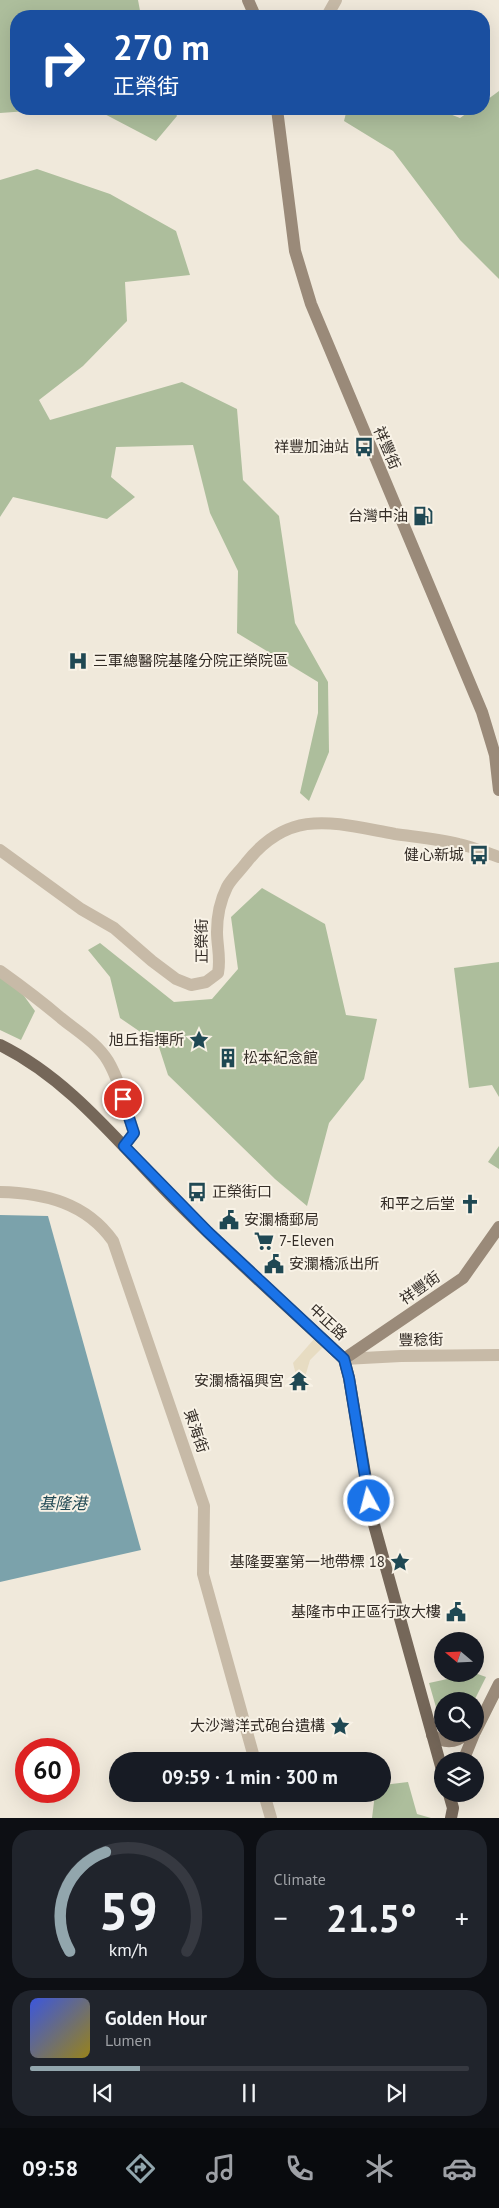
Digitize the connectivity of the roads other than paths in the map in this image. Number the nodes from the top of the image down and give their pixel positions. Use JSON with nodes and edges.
{"nodes":[{"id":1,"x":278,"y":115,"type":"edge"},
{"id":2,"x":499,"y":790,"type":"edge"},
{"id":3,"x":0,"y":850,"type":"edge"},
{"id":4,"x":499,"y":857,"type":"edge"},
{"id":5,"x":0,"y":971,"type":"edge"},
{"id":6,"x":0,"y":1045,"type":"edge"},
{"id":7,"x":124,"y":1146,"type":"junction"},
{"id":8,"x":0,"y":1192,"type":"edge"},
{"id":9,"x":499,"y":1227,"type":"edge"},
{"id":10,"x":499,"y":1355,"type":"edge"},
{"id":11,"x":344,"y":1359,"type":"junction"},
{"id":12,"x":499,"y":1684,"type":"edge"},
{"id":13,"x":484,"y":1713,"type":"edge"},
{"id":14,"x":432,"y":1735,"type":"joint"},
{"id":15,"x":252,"y":1752,"type":"edge"},
{"id":16,"x":437,"y":1752,"type":"edge"},
{"id":17,"x":266,"y":1802,"type":"edge"},
{"id":18,"x":271,"y":1818,"type":"edge"}],
"edges":[{"from":1,"to":2,"type":"street","name":"祥豐街"},
{"from":3,"to":4,"type":"street","name":"正榮街"},
{"from":5,"to":7,"type":"street"},
{"from":6,"to":7,"type":"main road","name":"中正路"},
{"from":7,"to":11,"type":"main road","name":"中正路"},
{"from":8,"to":15,"type":"street","name":"東海街"},
{"from":9,"to":11,"type":"street","name":"祥豐街"},
{"from":10,"to":11,"type":"street","name":"豐稔街"},
{"from":11,"to":14,"type":"main road","name":"中正路"},
{"from":12,"to":13,"type":"street"},
{"from":14,"to":16,"type":"main road","name":"中正路"},
{"from":17,"to":18,"type":"street"}]}
